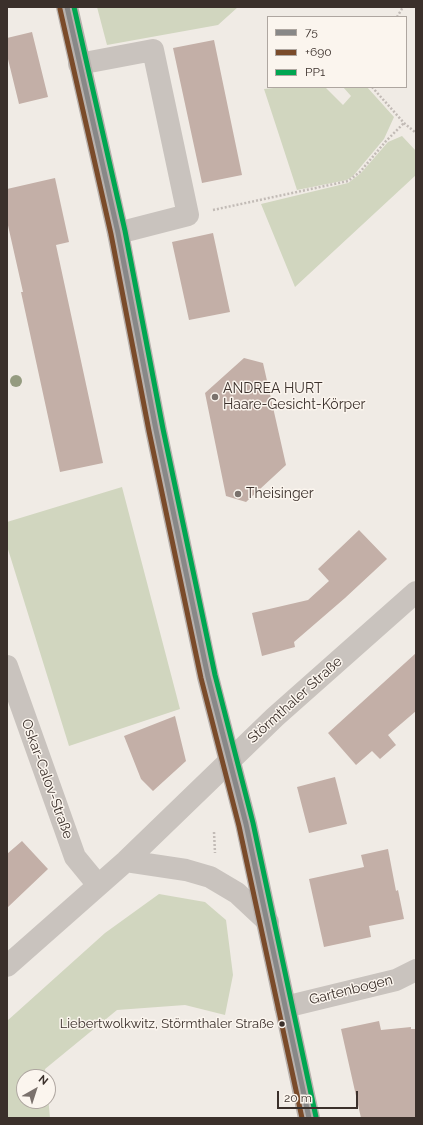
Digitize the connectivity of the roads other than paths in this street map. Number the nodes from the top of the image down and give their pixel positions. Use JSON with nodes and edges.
{"nodes":[{"id":1,"x":67,"y":7,"type":"edge"},
{"id":2,"x":79,"y":64,"type":"junction"},
{"id":3,"x":118,"y":233,"type":"junction"},
{"id":4,"x":416,"y":592,"type":"edge"},
{"id":5,"x":7,"y":666,"type":"edge"},
{"id":6,"x":229,"y":762,"type":"junction"},
{"id":7,"x":126,"y":861,"type":"junction"},
{"id":8,"x":98,"y":885,"type":"junction"},
{"id":9,"x":268,"y":922,"type":"junction"},
{"id":10,"x":7,"y":966,"type":"edge"},
{"id":11,"x":416,"y":970,"type":"edge"},
{"id":12,"x":284,"y":1007,"type":"junction"},
{"id":13,"x":309,"y":1118,"type":"edge"}],
"edges":[{"from":1,"to":2,"type":"main road"},
{"from":2,"to":3,"type":"main road"},
{"from":2,"to":3,"type":"street"},
{"from":3,"to":6,"type":"main road"},
{"from":4,"to":6,"type":"street","name":"Störmthaler Straße"},
{"from":5,"to":8,"type":"street","name":"Oskar-Calov-Straße"},
{"from":6,"to":7,"type":"street","name":"Störmthaler Straße"},
{"from":6,"to":9,"type":"main road"},
{"from":7,"to":8,"type":"street","name":"Störmthaler Straße"},
{"from":7,"to":9,"type":"street"},
{"from":8,"to":10,"type":"street","name":"Störmthaler Straße"},
{"from":9,"to":12,"type":"main road"},
{"from":11,"to":12,"type":"street","name":"Gartenbogen"},
{"from":12,"to":13,"type":"main road"}]}
